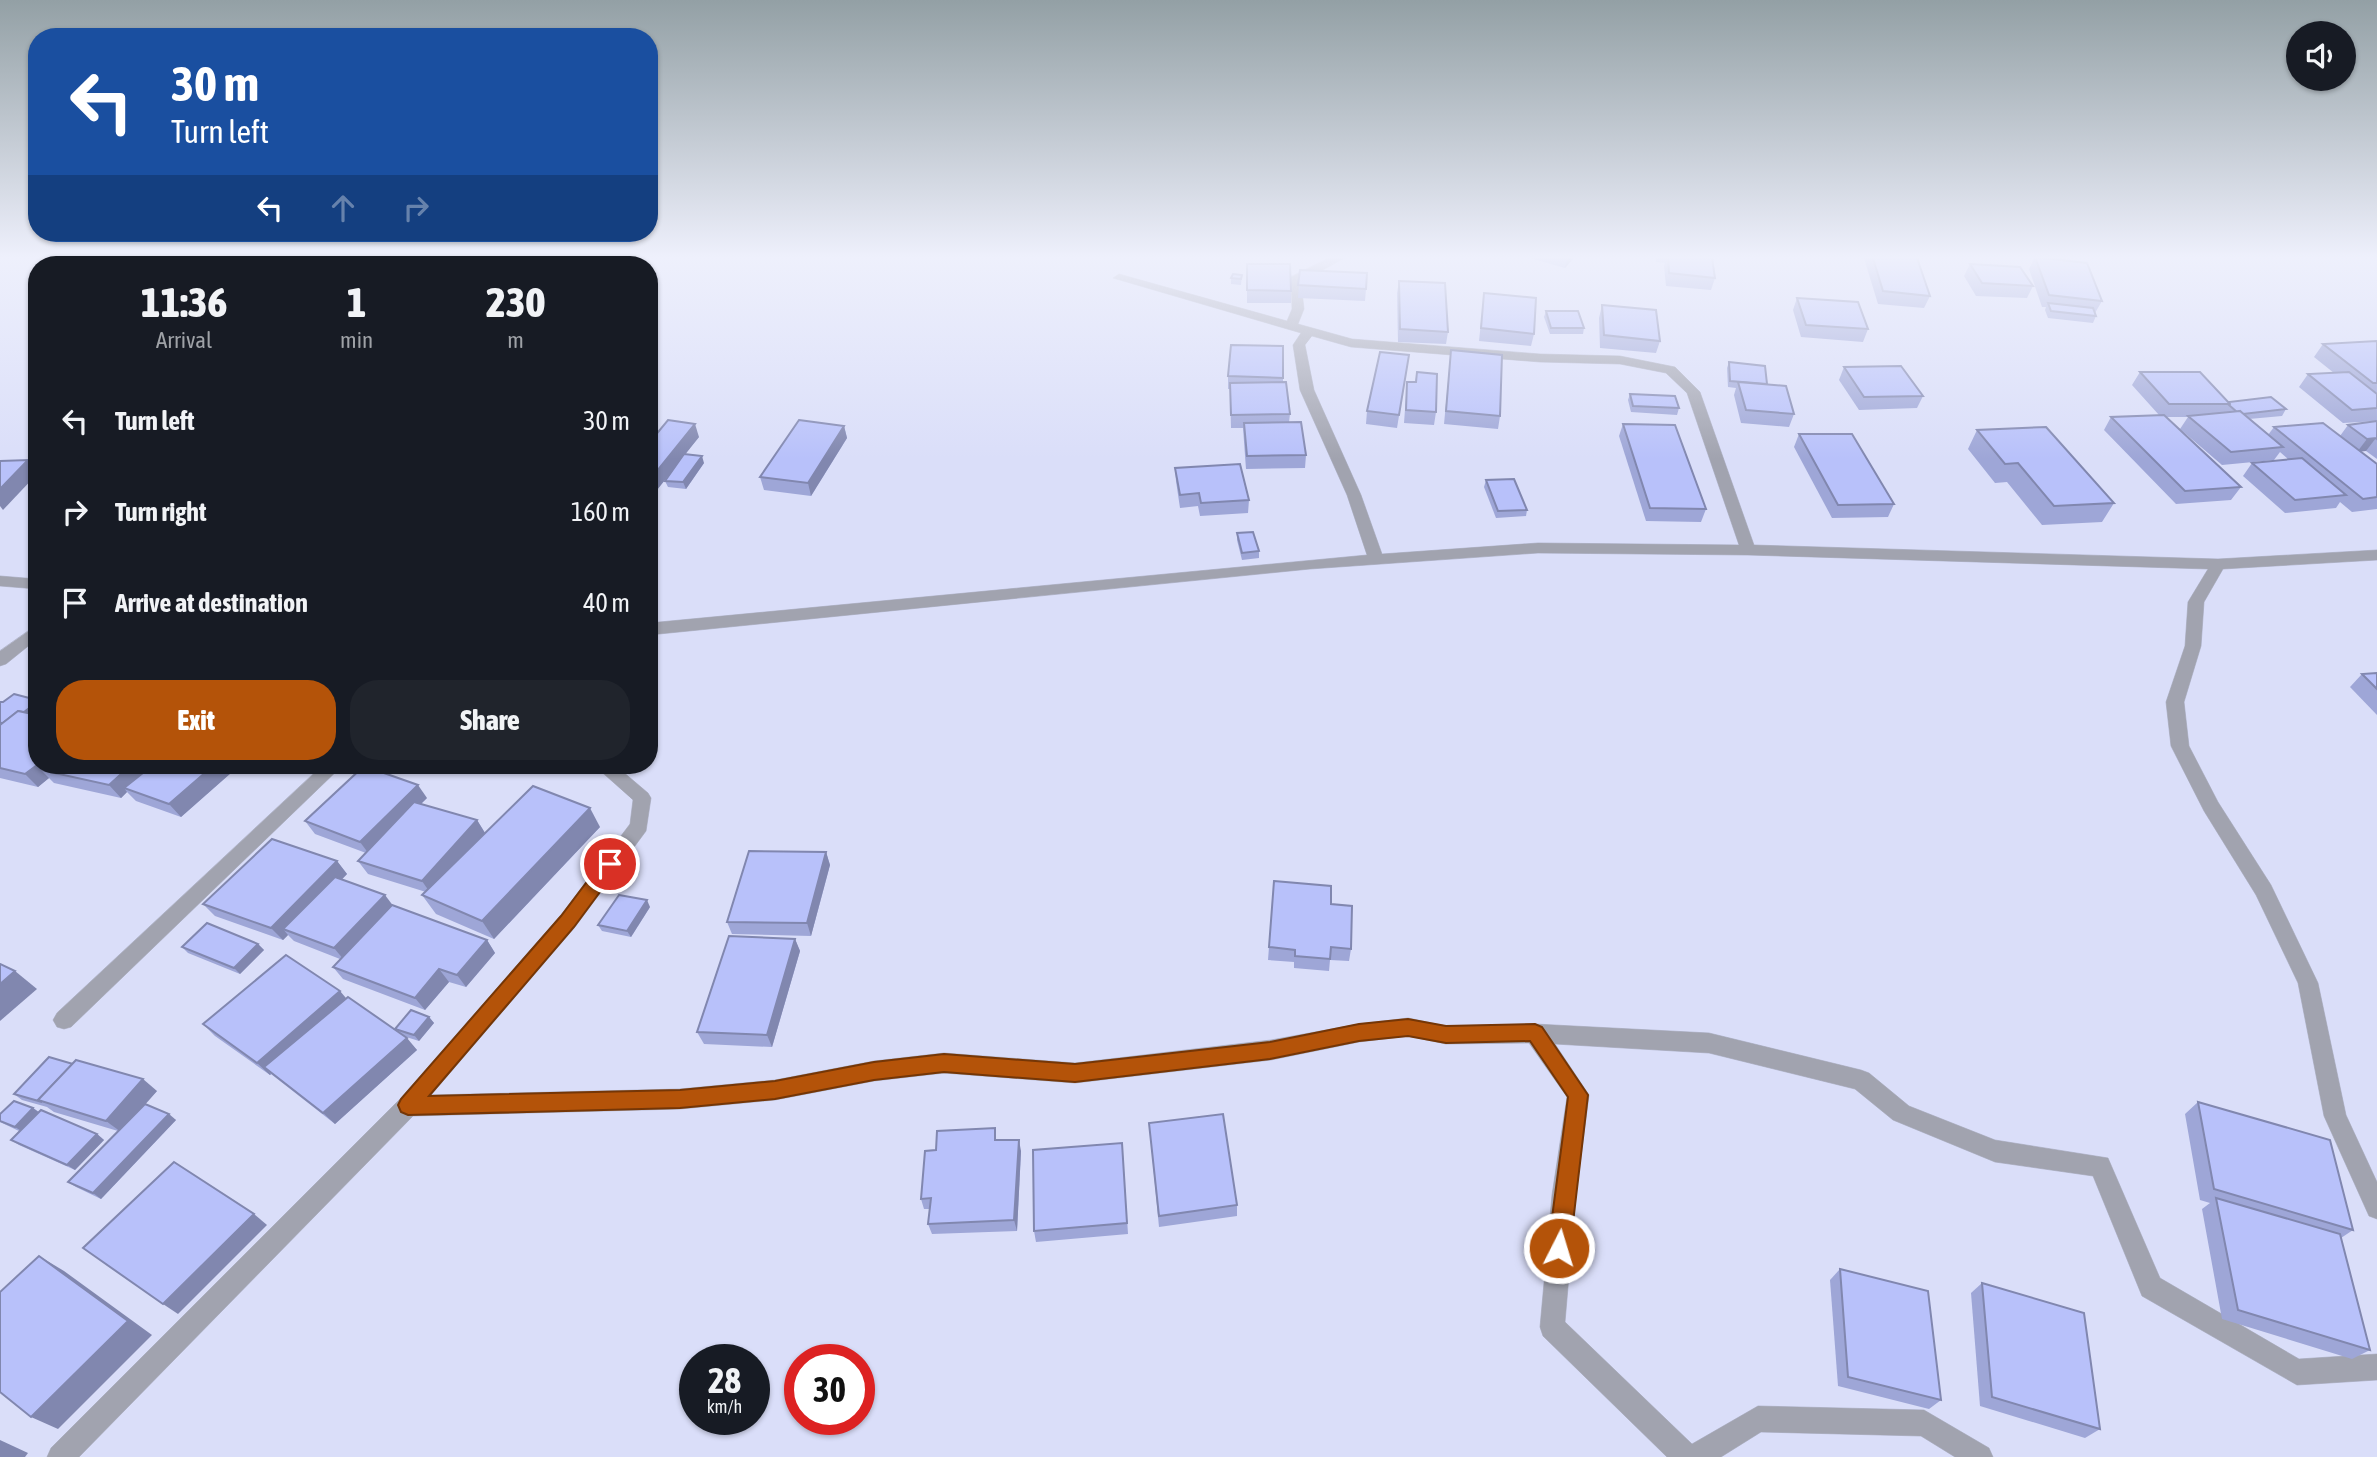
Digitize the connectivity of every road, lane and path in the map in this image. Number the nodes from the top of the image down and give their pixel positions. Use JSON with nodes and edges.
{"nodes":[{"id":1,"x":1284,"y":323,"type":"edge"},
{"id":2,"x":1291,"y":325,"type":"joint"},
{"id":3,"x":1309,"y":331,"type":"junction"},
{"id":4,"x":1748,"y":550,"type":"junction"},
{"id":5,"x":2377,"y":555,"type":"edge"},
{"id":6,"x":1376,"y":558,"type":"junction"},
{"id":7,"x":2218,"y":564,"type":"junction"},
{"id":8,"x":0,"y":582,"type":"edge"},
{"id":9,"x":28,"y":584,"type":"edge"},
{"id":10,"x":658,"y":628,"type":"edge"},
{"id":11,"x":28,"y":638,"type":"edge"},
{"id":12,"x":0,"y":660,"type":"edge"},
{"id":13,"x":324,"y":774,"type":"edge"},
{"id":14,"x":614,"y":774,"type":"edge"},
{"id":15,"x":64,"y":1020,"type":"dead end"},
{"id":16,"x":1535,"y":1033,"type":"junction"},
{"id":17,"x":408,"y":1105,"type":"junction"},
{"id":18,"x":2377,"y":1208,"type":"edge"},
{"id":19,"x":2377,"y":1367,"type":"edge"},
{"id":20,"x":60,"y":1457,"type":"edge"},
{"id":21,"x":1686,"y":1457,"type":"edge"},
{"id":22,"x":1696,"y":1457,"type":"edge"},
{"id":23,"x":1980,"y":1457,"type":"edge"}],
"edges":[{"from":1,"to":2,"type":"street"},
{"from":2,"to":3,"type":"street"},
{"from":3,"to":4,"type":"street"},
{"from":3,"to":6,"type":"street"},
{"from":4,"to":6,"type":"street"},
{"from":4,"to":7,"type":"street"},
{"from":5,"to":7,"type":"street"},
{"from":6,"to":10,"type":"street"},
{"from":7,"to":18,"type":"street"},
{"from":8,"to":9,"type":"street"},
{"from":11,"to":12,"type":"street"},
{"from":13,"to":15,"type":"street"},
{"from":14,"to":17,"type":"street"},
{"from":16,"to":17,"type":"street"},
{"from":16,"to":19,"type":"street"},
{"from":16,"to":21,"type":"street"},
{"from":17,"to":20,"type":"street"},
{"from":22,"to":23,"type":"street"}]}
